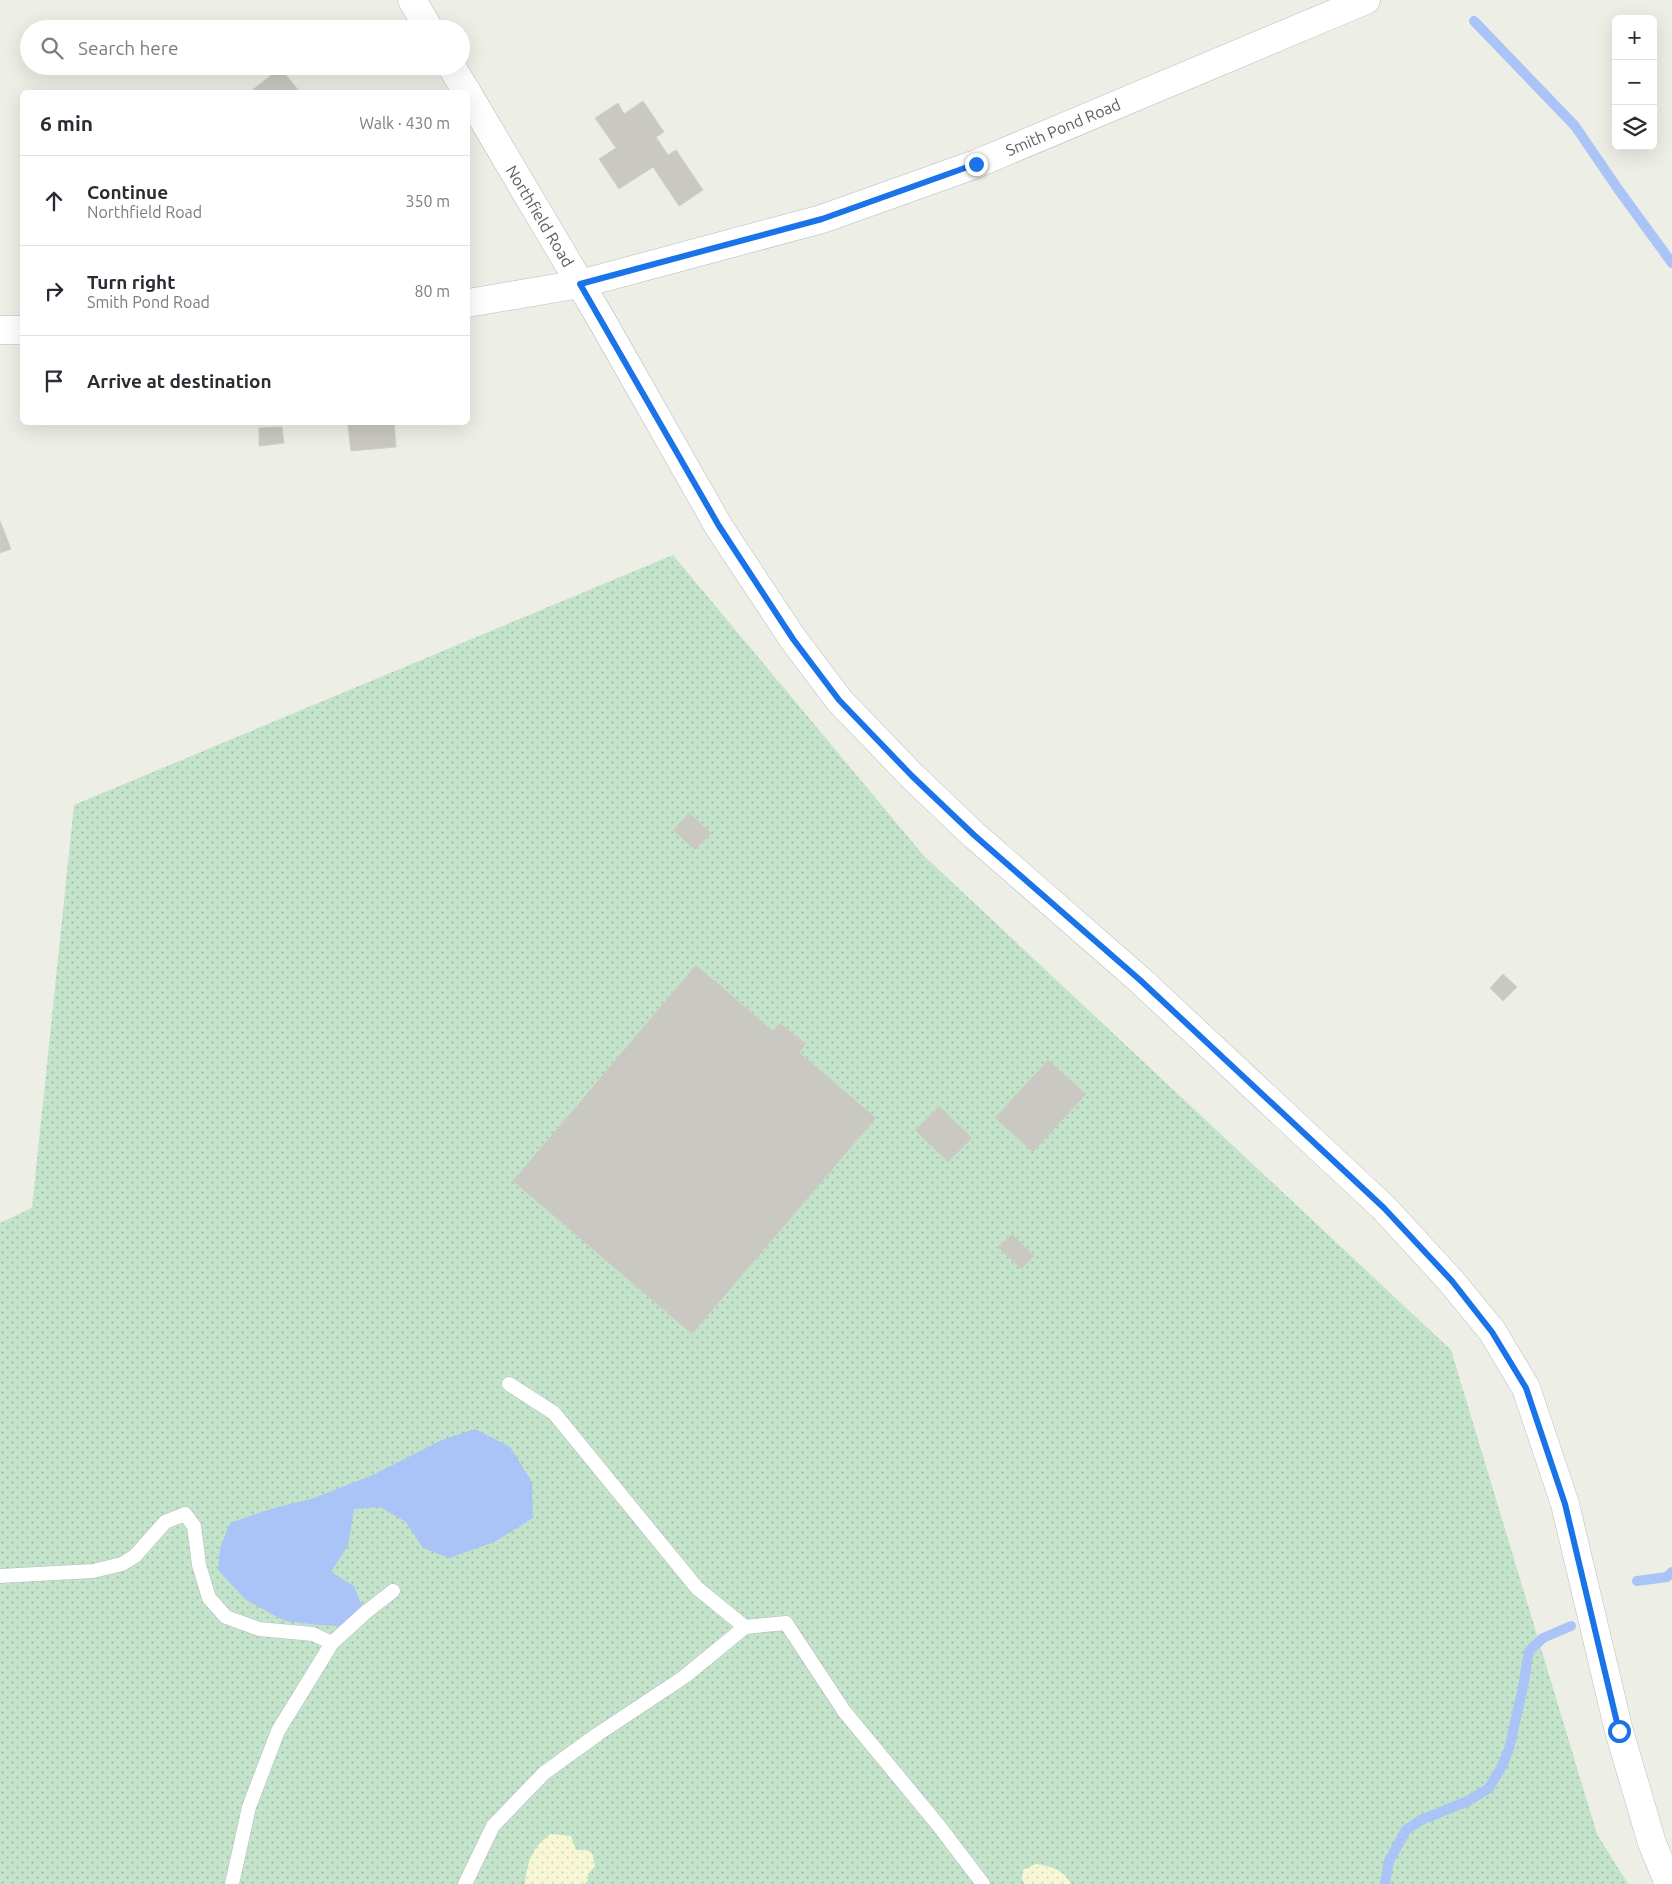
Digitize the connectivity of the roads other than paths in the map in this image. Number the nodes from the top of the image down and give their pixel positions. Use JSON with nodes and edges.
{"nodes":[{"id":1,"x":412,"y":0,"type":"edge"},
{"id":2,"x":1366,"y":0,"type":"edge"},
{"id":3,"x":424,"y":20,"type":"edge"},
{"id":4,"x":456,"y":75,"type":"edge"},
{"id":5,"x":465,"y":90,"type":"edge"},
{"id":6,"x":470,"y":98,"type":"edge"},
{"id":7,"x":580,"y":284,"type":"junction"},
{"id":8,"x":470,"y":303,"type":"edge"},
{"id":9,"x":0,"y":330,"type":"edge"},
{"id":10,"x":20,"y":330,"type":"edge"},
{"id":11,"x":509,"y":1384,"type":"dead end"},
{"id":12,"x":0,"y":1576,"type":"edge"},
{"id":13,"x":393,"y":1591,"type":"dead end"},
{"id":14,"x":745,"y":1627,"type":"junction"},
{"id":15,"x":332,"y":1643,"type":"junction"},
{"id":16,"x":232,"y":1884,"type":"edge"},
{"id":17,"x":465,"y":1884,"type":"edge"},
{"id":18,"x":983,"y":1884,"type":"edge"},
{"id":19,"x":1669,"y":1884,"type":"edge"}],
"edges":[{"from":1,"to":3,"type":"street"},
{"from":2,"to":7,"type":"street","name":"Smith Pond Road"},
{"from":4,"to":5,"type":"street","name":"Northfield Road"},
{"from":6,"to":7,"type":"street","name":"Northfield Road"},
{"from":7,"to":8,"type":"street","name":"Smith Pond Road"},
{"from":7,"to":19,"type":"street","name":"Northfield Road"},
{"from":9,"to":10,"type":"street"},
{"from":11,"to":14,"type":"lane"},
{"from":12,"to":15,"type":"lane"},
{"from":13,"to":15,"type":"lane"},
{"from":14,"to":17,"type":"lane"},
{"from":14,"to":18,"type":"lane"},
{"from":15,"to":16,"type":"lane"}]}
